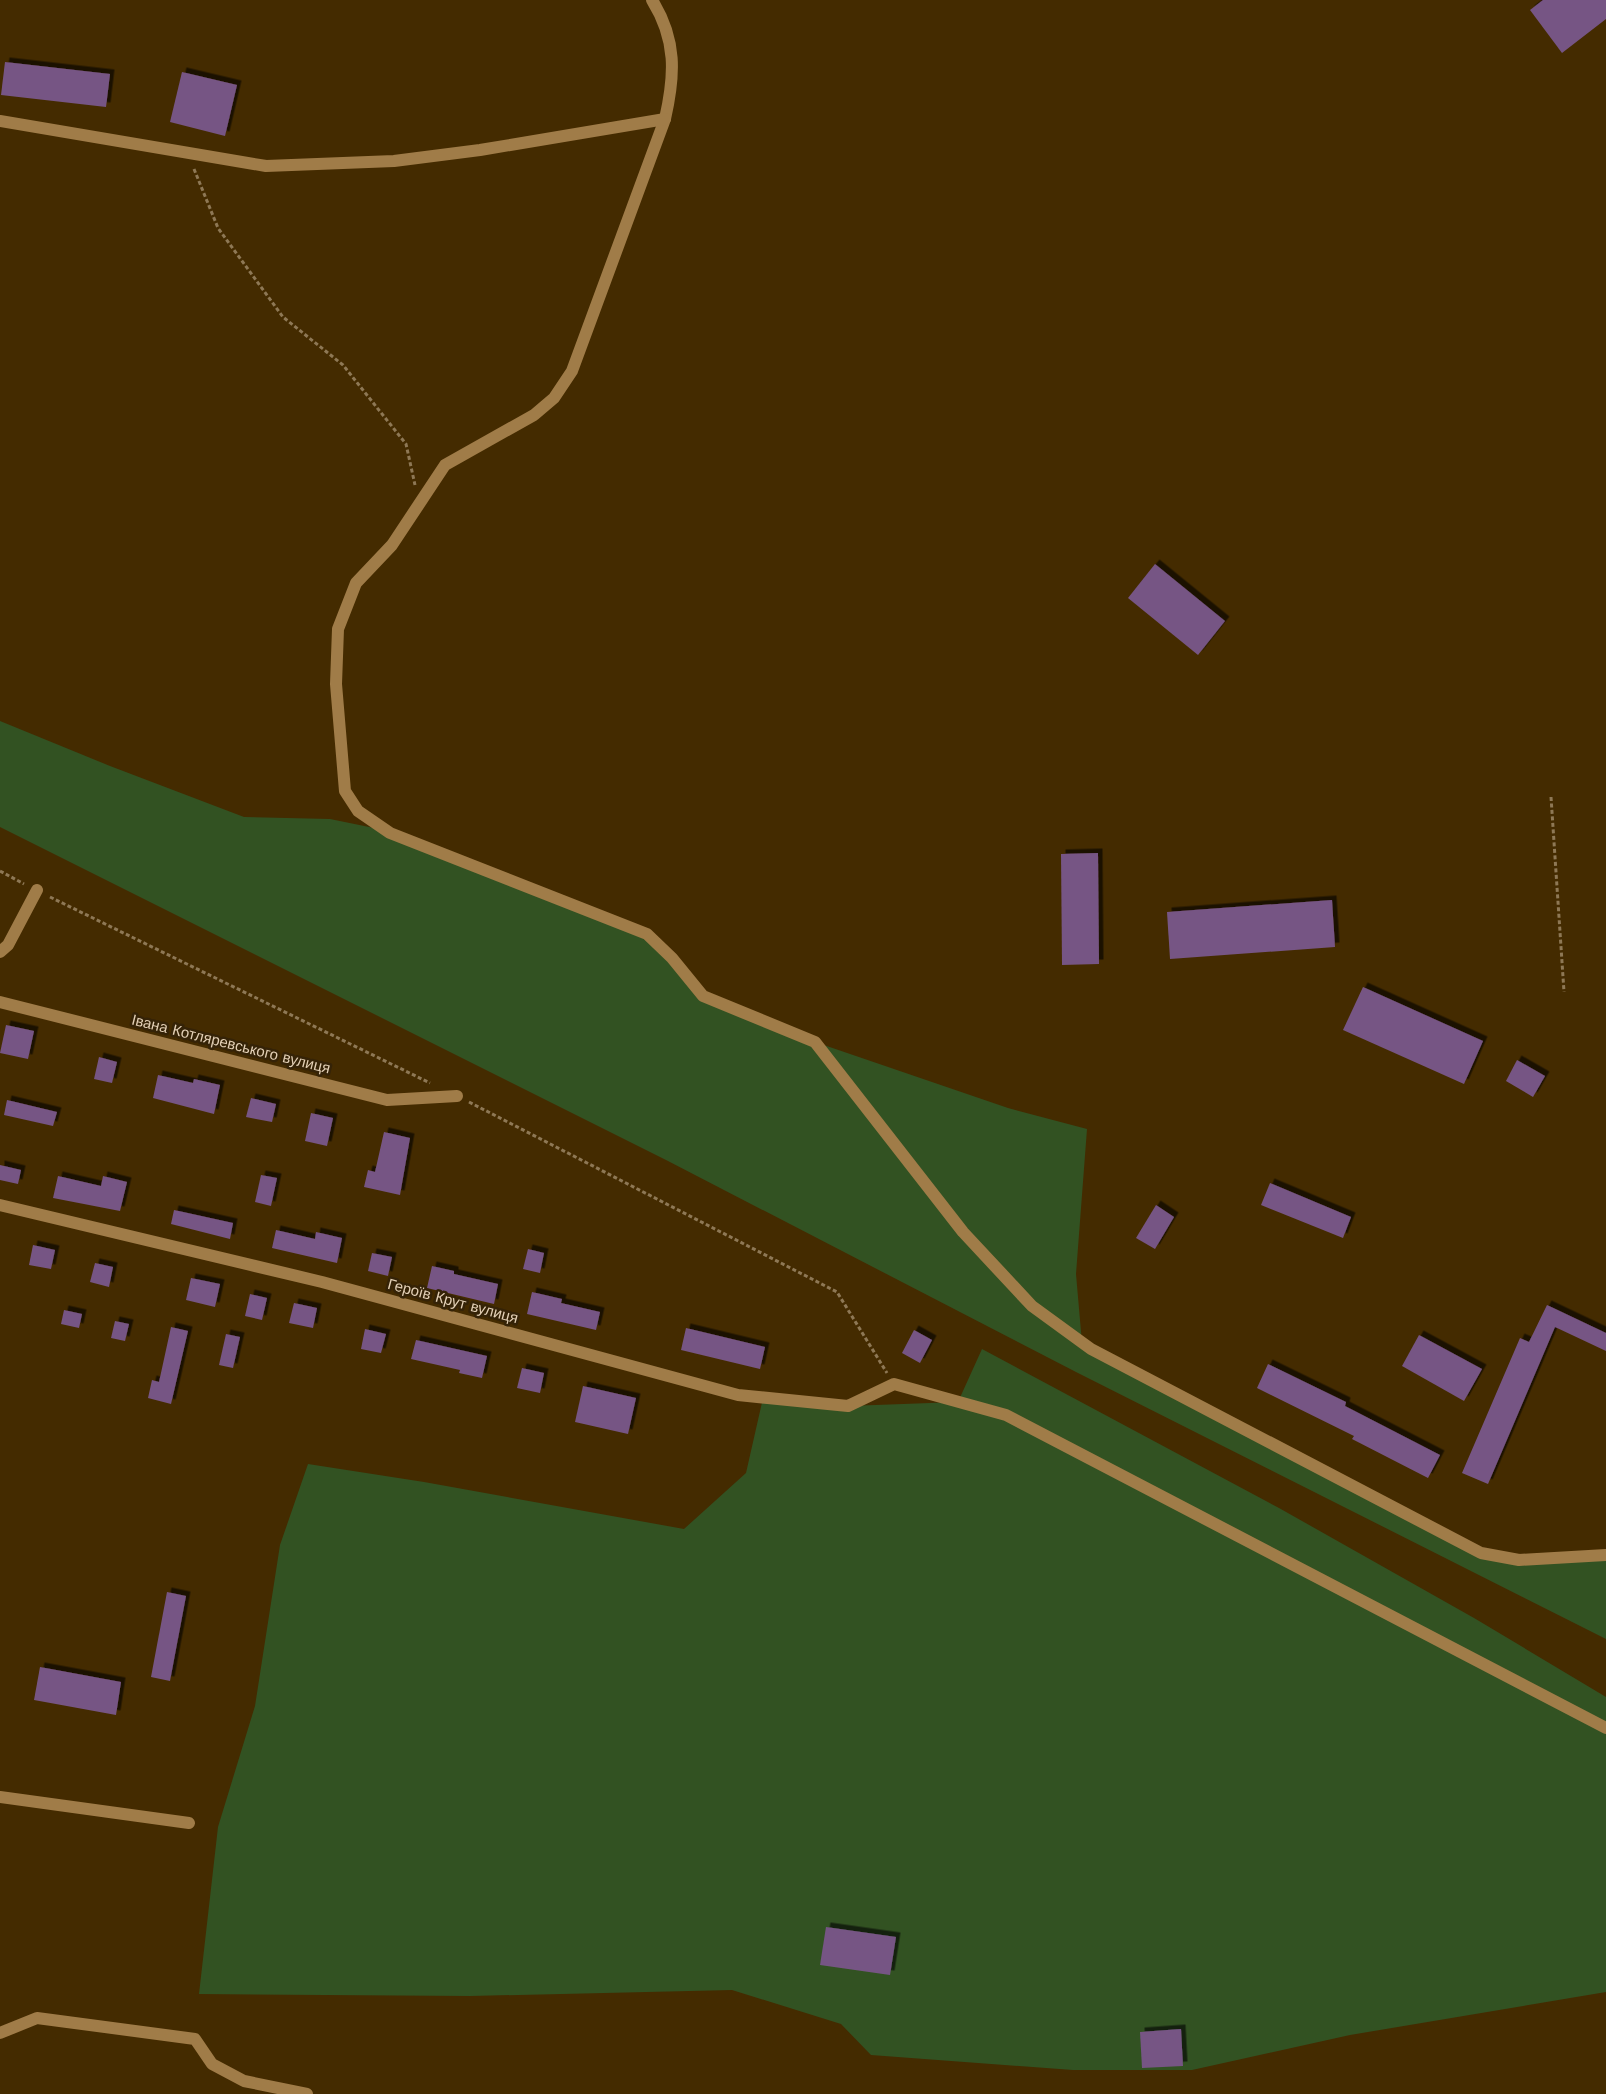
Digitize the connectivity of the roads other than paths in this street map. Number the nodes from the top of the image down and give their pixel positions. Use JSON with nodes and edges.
{"nodes":[{"id":1,"x":652,"y":0,"type":"edge"},
{"id":2,"x":665,"y":119,"type":"junction"},
{"id":3,"x":0,"y":121,"type":"edge"},
{"id":4,"x":36,"y":890,"type":"dead end"},
{"id":5,"x":0,"y":952,"type":"edge"},
{"id":6,"x":0,"y":1002,"type":"edge"},
{"id":7,"x":457,"y":1096,"type":"dead end"},
{"id":8,"x":0,"y":1205,"type":"edge"},
{"id":9,"x":1606,"y":1555,"type":"edge"},
{"id":10,"x":1606,"y":1728,"type":"edge"},
{"id":11,"x":0,"y":1797,"type":"edge"},
{"id":12,"x":190,"y":1823,"type":"dead end"},
{"id":13,"x":0,"y":2033,"type":"edge"},
{"id":14,"x":307,"y":2094,"type":"edge"}],
"edges":[{"from":1,"to":2,"type":"street"},
{"from":2,"to":3,"type":"street"},
{"from":2,"to":9,"type":"street"},
{"from":4,"to":5,"type":"street"},
{"from":6,"to":7,"type":"street","name":"Івана Котляревського вулиця"},
{"from":8,"to":10,"type":"street","name":"Героїв Крут вулиця"},
{"from":11,"to":12,"type":"street"},
{"from":13,"to":14,"type":"street"}]}
